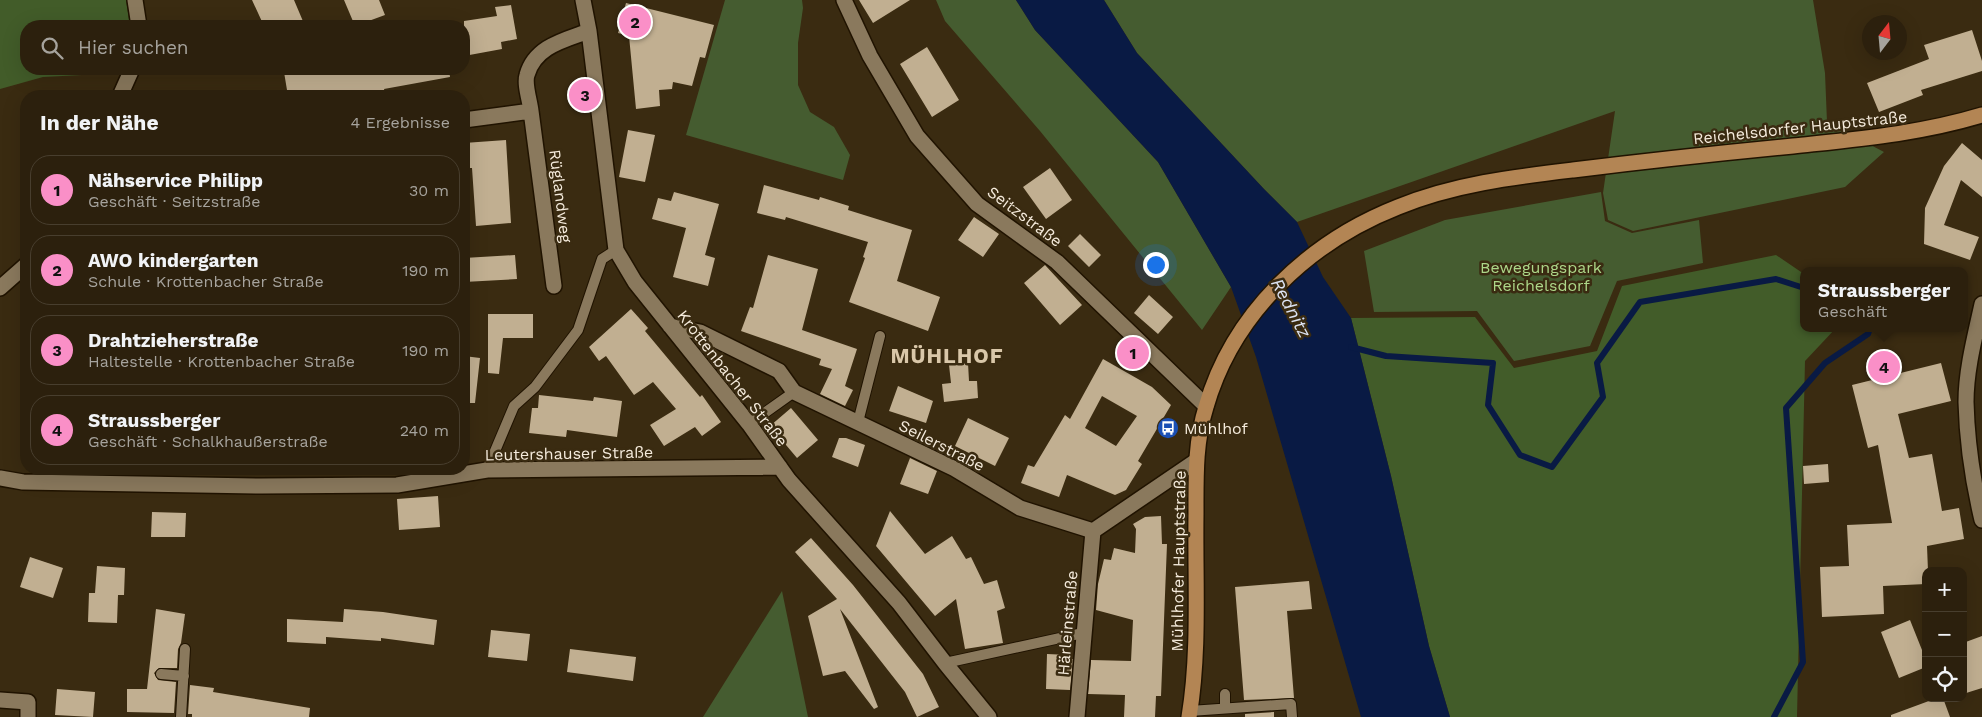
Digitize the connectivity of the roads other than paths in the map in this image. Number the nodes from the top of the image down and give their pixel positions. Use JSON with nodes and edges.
{"nodes":[{"id":1,"x":135,"y":0,"type":"edge"},
{"id":2,"x":583,"y":0,"type":"edge"},
{"id":3,"x":844,"y":0,"type":"edge"},
{"id":4,"x":138,"y":20,"type":"edge"},
{"id":5,"x":589,"y":32,"type":"junction"},
{"id":6,"x":129,"y":75,"type":"edge"},
{"id":7,"x":123,"y":90,"type":"edge"},
{"id":8,"x":531,"y":110,"type":"junction"},
{"id":9,"x":1982,"y":115,"type":"edge"},
{"id":10,"x":470,"y":119,"type":"edge"},
{"id":11,"x":616,"y":250,"type":"junction"},
{"id":12,"x":20,"y":270,"type":"edge"},
{"id":13,"x":554,"y":286,"type":"dead end"},
{"id":14,"x":0,"y":288,"type":"edge"},
{"id":15,"x":1982,"y":304,"type":"edge"},
{"id":16,"x":670,"y":326,"type":"junction"},
{"id":17,"x":880,"y":336,"type":"dead end"},
{"id":18,"x":794,"y":392,"type":"junction"},
{"id":19,"x":1206,"y":406,"type":"junction"},
{"id":20,"x":858,"y":422,"type":"junction"},
{"id":21,"x":749,"y":424,"type":"junction"},
{"id":22,"x":1196,"y":461,"type":"junction"},
{"id":23,"x":780,"y":467,"type":"junction"},
{"id":24,"x":487,"y":470,"type":"junction"},
{"id":25,"x":470,"y":473,"type":"edge"},
{"id":26,"x":457,"y":475,"type":"edge"},
{"id":27,"x":0,"y":478,"type":"edge"},
{"id":28,"x":1982,"y":520,"type":"edge"},
{"id":29,"x":1093,"y":531,"type":"junction"},
{"id":30,"x":1084,"y":633,"type":"junction"},
{"id":31,"x":185,"y":649,"type":"dead end"},
{"id":32,"x":945,"y":663,"type":"junction"},
{"id":33,"x":161,"y":674,"type":"dead end"},
{"id":34,"x":184,"y":676,"type":"junction"},
{"id":35,"x":1225,"y":694,"type":"dead end"},
{"id":36,"x":0,"y":700,"type":"edge"},
{"id":37,"x":1225,"y":708,"type":"junction"},
{"id":38,"x":1189,"y":714,"type":"edge"},
{"id":39,"x":28,"y":717,"type":"edge"},
{"id":40,"x":182,"y":717,"type":"edge"},
{"id":41,"x":989,"y":717,"type":"edge"},
{"id":42,"x":1078,"y":717,"type":"edge"},
{"id":43,"x":1292,"y":717,"type":"edge"}],
"edges":[{"from":1,"to":4,"type":"street"},
{"from":2,"to":5,"type":"street","name":"Krottenbacher Straße"},
{"from":3,"to":19,"type":"street","name":"Seitzstraße"},
{"from":5,"to":8,"type":"street","name":"Rüglandweg"},
{"from":5,"to":11,"type":"street","name":"Krottenbacher Straße"},
{"from":6,"to":7,"type":"street"},
{"from":8,"to":10,"type":"street"},
{"from":8,"to":13,"type":"street","name":"Rüglandweg"},
{"from":9,"to":19,"type":"main road","name":"Reichelsdorfer Hauptstraße"},
{"from":11,"to":16,"type":"street","name":"Krottenbacher Straße"},
{"from":11,"to":24,"type":"lane"},
{"from":12,"to":14,"type":"street"},
{"from":15,"to":28,"type":"street"},
{"from":16,"to":18,"type":"street","name":"Seilerstraße"},
{"from":16,"to":21,"type":"street","name":"Krottenbacher Straße"},
{"from":17,"to":20,"type":"lane"},
{"from":18,"to":20,"type":"street","name":"Seilerstraße"},
{"from":18,"to":21,"type":"lane"},
{"from":19,"to":22,"type":"main road","name":"Mühlhofer Hauptstraße"},
{"from":20,"to":29,"type":"street","name":"Seilerstraße"},
{"from":21,"to":23,"type":"street","name":"Krottenbacher Straße"},
{"from":22,"to":29,"type":"street"},
{"from":22,"to":38,"type":"main road","name":"Mühlhofer Hauptstraße"},
{"from":23,"to":24,"type":"street","name":"Leutershauser Straße"},
{"from":23,"to":32,"type":"street","name":"Krottenbacher Straße"},
{"from":24,"to":25,"type":"street","name":"Leutershauser Straße"},
{"from":26,"to":27,"type":"street","name":"Leutershauser Straße"},
{"from":29,"to":30,"type":"street","name":"Härleinstraße"},
{"from":30,"to":32,"type":"lane"},
{"from":30,"to":42,"type":"street","name":"Härleinstraße"},
{"from":31,"to":34,"type":"lane"},
{"from":32,"to":41,"type":"street","name":"Krottenbacher Straße"},
{"from":33,"to":34,"type":"lane"},
{"from":34,"to":40,"type":"lane"},
{"from":35,"to":37,"type":"lane"},
{"from":36,"to":39,"type":"street"},
{"from":37,"to":38,"type":"lane"},
{"from":37,"to":43,"type":"lane"}]}
